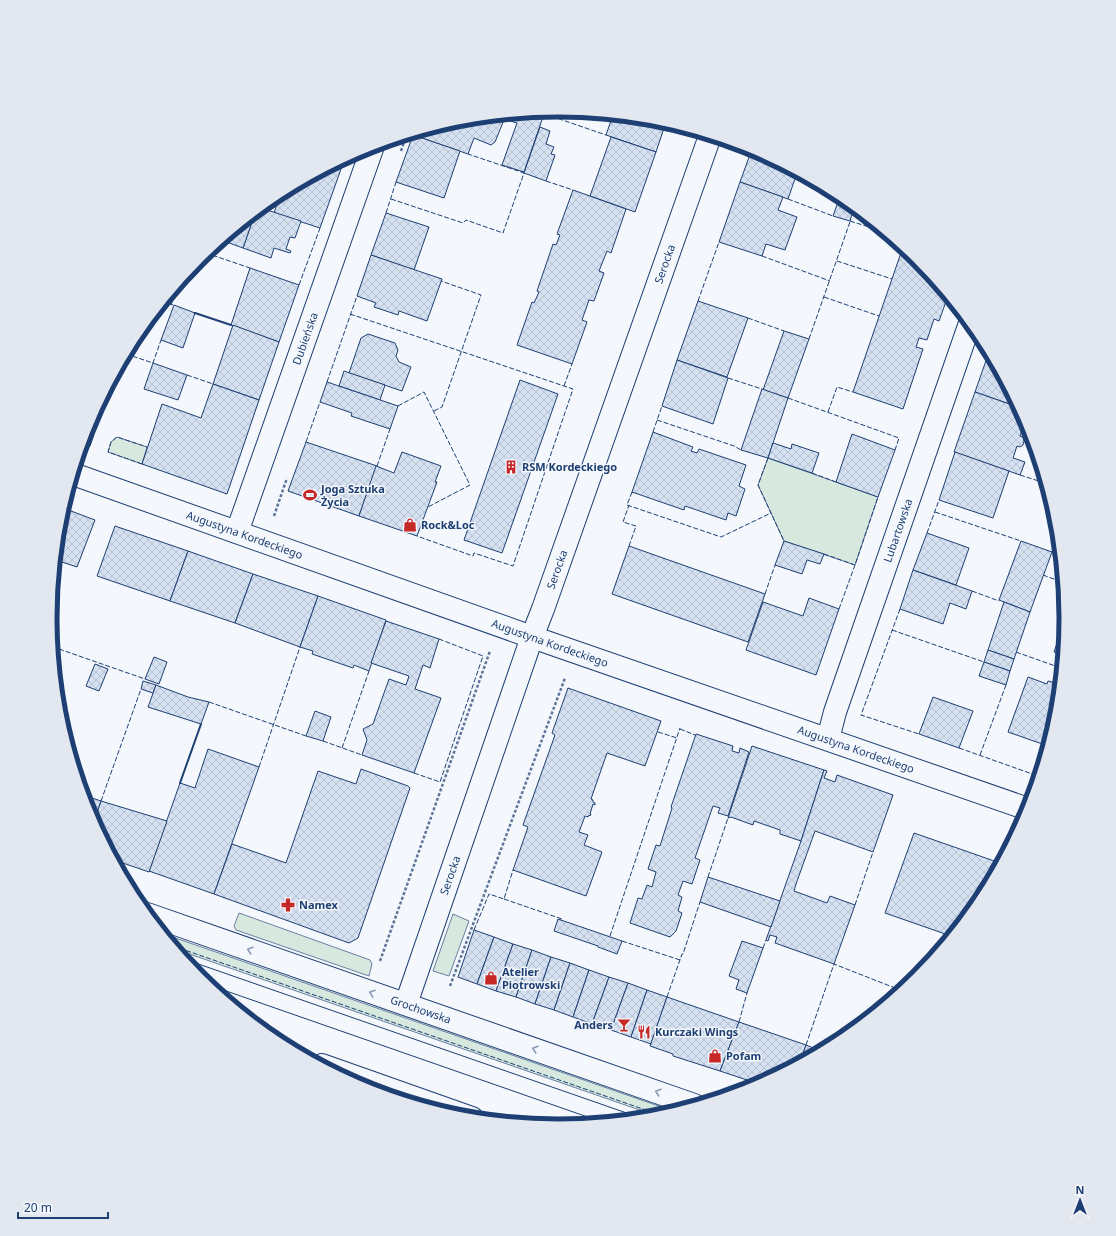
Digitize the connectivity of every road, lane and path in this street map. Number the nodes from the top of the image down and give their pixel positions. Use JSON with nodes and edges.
{"nodes":[{"id":1,"x":708,"y":141,"type":"edge"},
{"id":2,"x":370,"y":153,"type":"edge"},
{"id":3,"x":968,"y":330,"type":"edge"},
{"id":4,"x":78,"y":476,"type":"edge"},
{"id":5,"x":237,"y":532,"type":"junction"},
{"id":6,"x":532,"y":637,"type":"junction"},
{"id":7,"x":490,"y":650,"type":"dead end"},
{"id":8,"x":565,"y":678,"type":"dead end"},
{"id":9,"x":828,"y":739,"type":"junction"},
{"id":10,"x":1022,"y":807,"type":"edge"},
{"id":11,"x":157,"y":917,"type":"edge"},
{"id":12,"x":380,"y":961,"type":"dead end"},
{"id":13,"x":450,"y":986,"type":"dead end"},
{"id":14,"x":406,"y":1004,"type":"junction"},
{"id":15,"x":362,"y":1079,"type":"edge"},
{"id":16,"x":413,"y":1097,"type":"edge"},
{"id":17,"x":686,"y":1102,"type":"edge"}],
"edges":[{"from":1,"to":6,"type":"street","name":"Serocka"},
{"from":2,"to":5,"type":"street","name":"Dubieńska"},
{"from":3,"to":9,"type":"street","name":"Lubartowska"},
{"from":4,"to":5,"type":"street","name":"Augustyna Kordeckiego"},
{"from":5,"to":6,"type":"street","name":"Augustyna Kordeckiego"},
{"from":6,"to":9,"type":"street","name":"Augustyna Kordeckiego"},
{"from":6,"to":14,"type":"street","name":"Serocka"},
{"from":7,"to":12,"type":"path"},
{"from":8,"to":13,"type":"path"},
{"from":9,"to":10,"type":"street","name":"Augustyna Kordeckiego"},
{"from":14,"to":11,"type":"street","name":"Grochowska","one_way":true},
{"from":17,"to":14,"type":"street","name":"Grochowska","one_way":true},
{"from":15,"to":16,"type":"street"}]}
